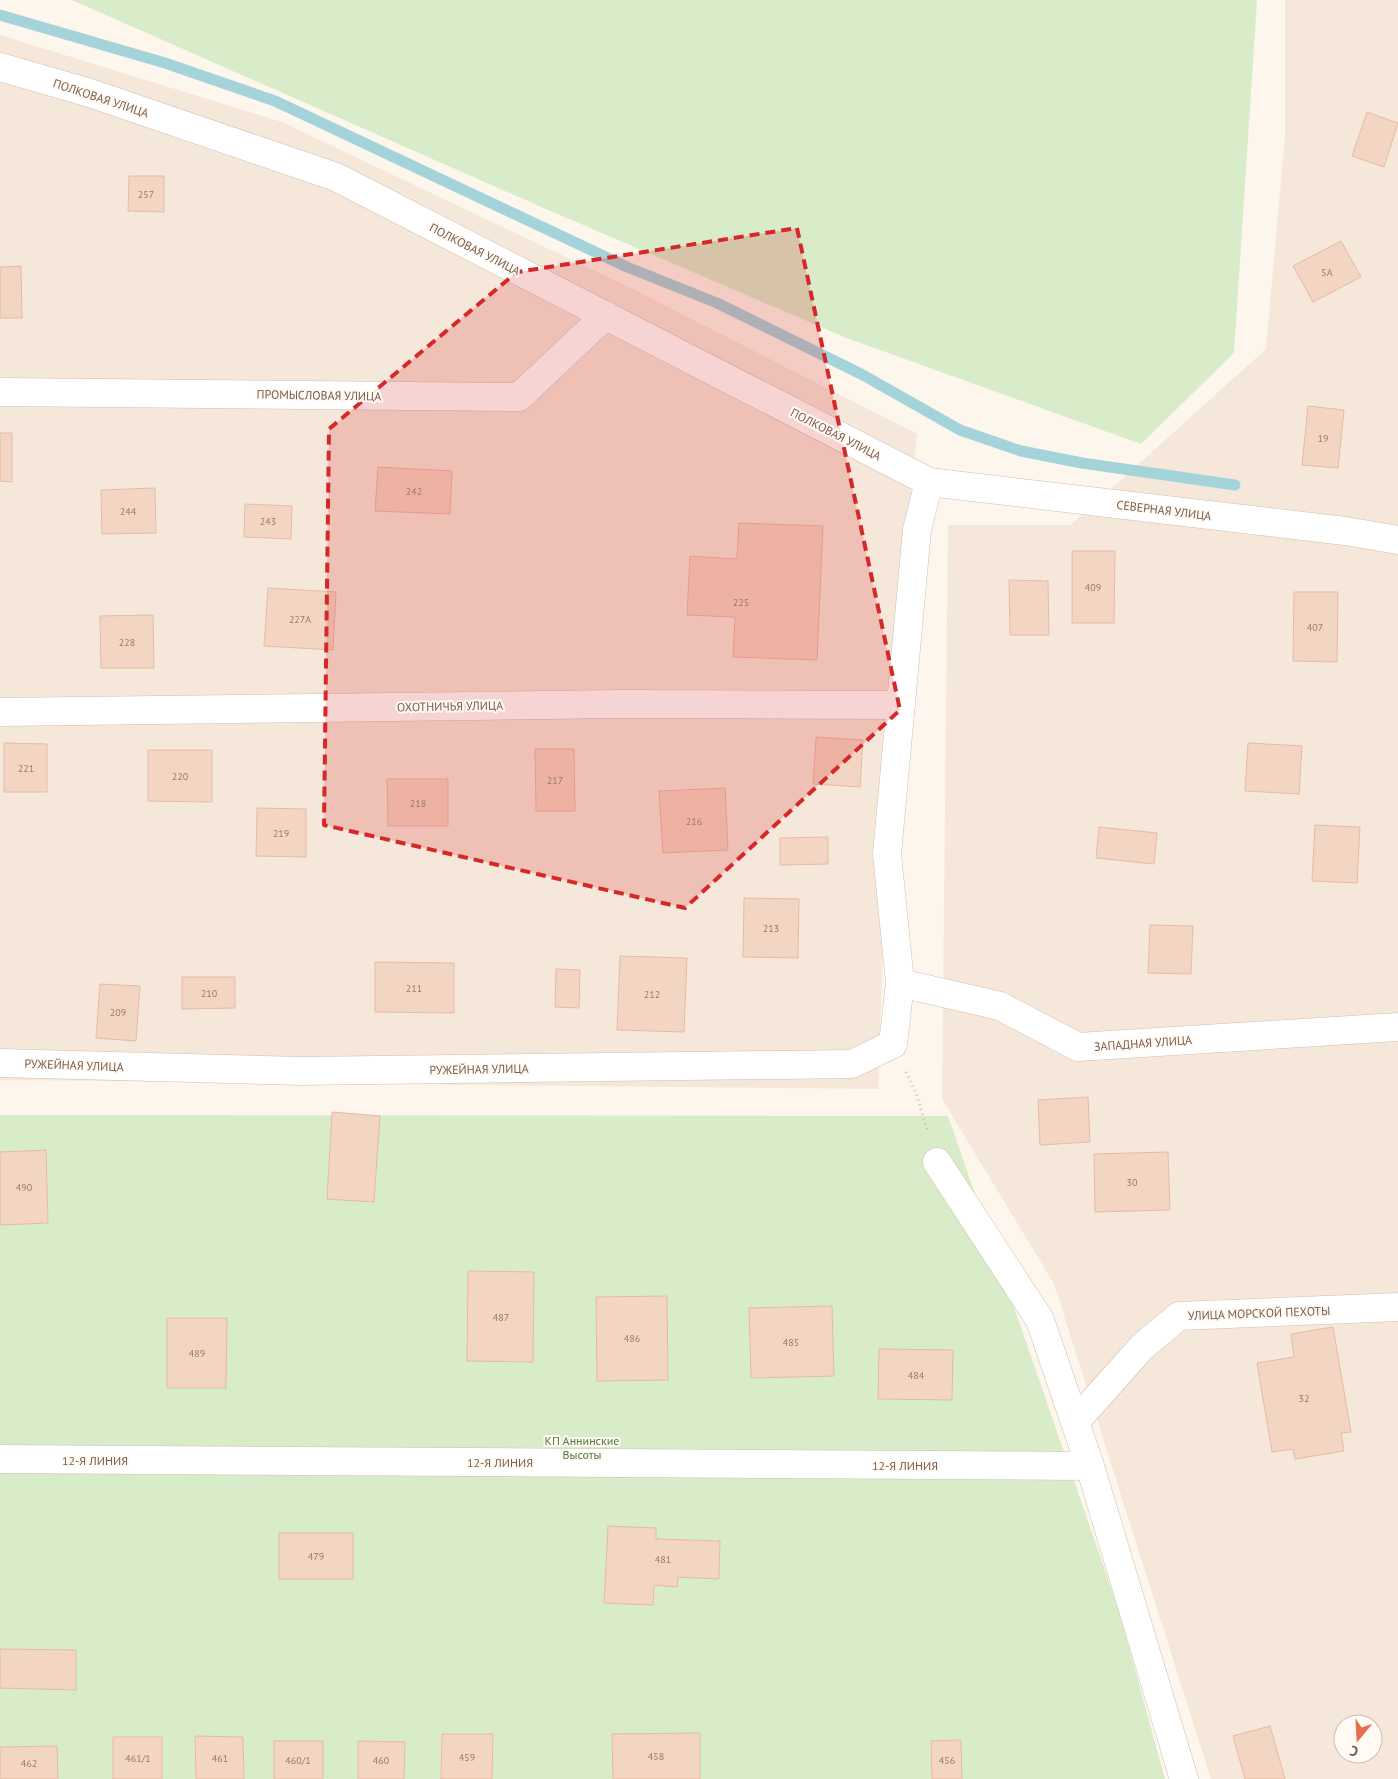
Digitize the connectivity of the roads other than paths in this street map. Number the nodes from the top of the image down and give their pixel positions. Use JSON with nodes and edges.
{"nodes":[{"id":1,"x":0,"y":67,"type":"edge"},
{"id":2,"x":606,"y":315,"type":"junction"},
{"id":3,"x":0,"y":392,"type":"edge"},
{"id":4,"x":929,"y":482,"type":"junction"},
{"id":5,"x":1398,"y":540,"type":"edge"},
{"id":6,"x":901,"y":705,"type":"junction"},
{"id":7,"x":0,"y":712,"type":"edge"},
{"id":8,"x":900,"y":983,"type":"junction"},
{"id":9,"x":1398,"y":1027,"type":"edge"},
{"id":10,"x":0,"y":1063,"type":"edge"},
{"id":11,"x":937,"y":1162,"type":"road end"},
{"id":12,"x":1398,"y":1307,"type":"edge"},
{"id":13,"x":1075,"y":1422,"type":"junction"},
{"id":14,"x":0,"y":1459,"type":"edge"},
{"id":15,"x":1090,"y":1466,"type":"junction"},
{"id":16,"x":1184,"y":1779,"type":"edge"}],
"edges":[{"from":1,"to":2,"type":"street","name":"ПОЛКОВАЯ УЛИЦА"},
{"from":2,"to":3,"type":"street","name":"ПРОМЫСЛОВАЯ УЛИЦА"},
{"from":2,"to":4,"type":"street","name":"ПОЛКОВАЯ УЛИЦА"},
{"from":4,"to":5,"type":"street","name":"СЕВЕРНАЯ УЛИЦА"},
{"from":4,"to":6,"type":"street"},
{"from":6,"to":7,"type":"street","name":"ОХОТНИЧЬЯ УЛИЦА"},
{"from":6,"to":8,"type":"street"},
{"from":8,"to":9,"type":"street","name":"ЗАПАДНАЯ УЛИЦА"},
{"from":8,"to":10,"type":"street","name":"РУЖЕЙНАЯ УЛИЦА"},
{"from":11,"to":13,"type":"street"},
{"from":12,"to":13,"type":"street","name":"УЛИЦА МОРСКОЙ ПЕХОТЫ"},
{"from":13,"to":15,"type":"street"},
{"from":14,"to":15,"type":"street","name":"12-Я ЛИНИЯ"},
{"from":15,"to":16,"type":"street"}]}
